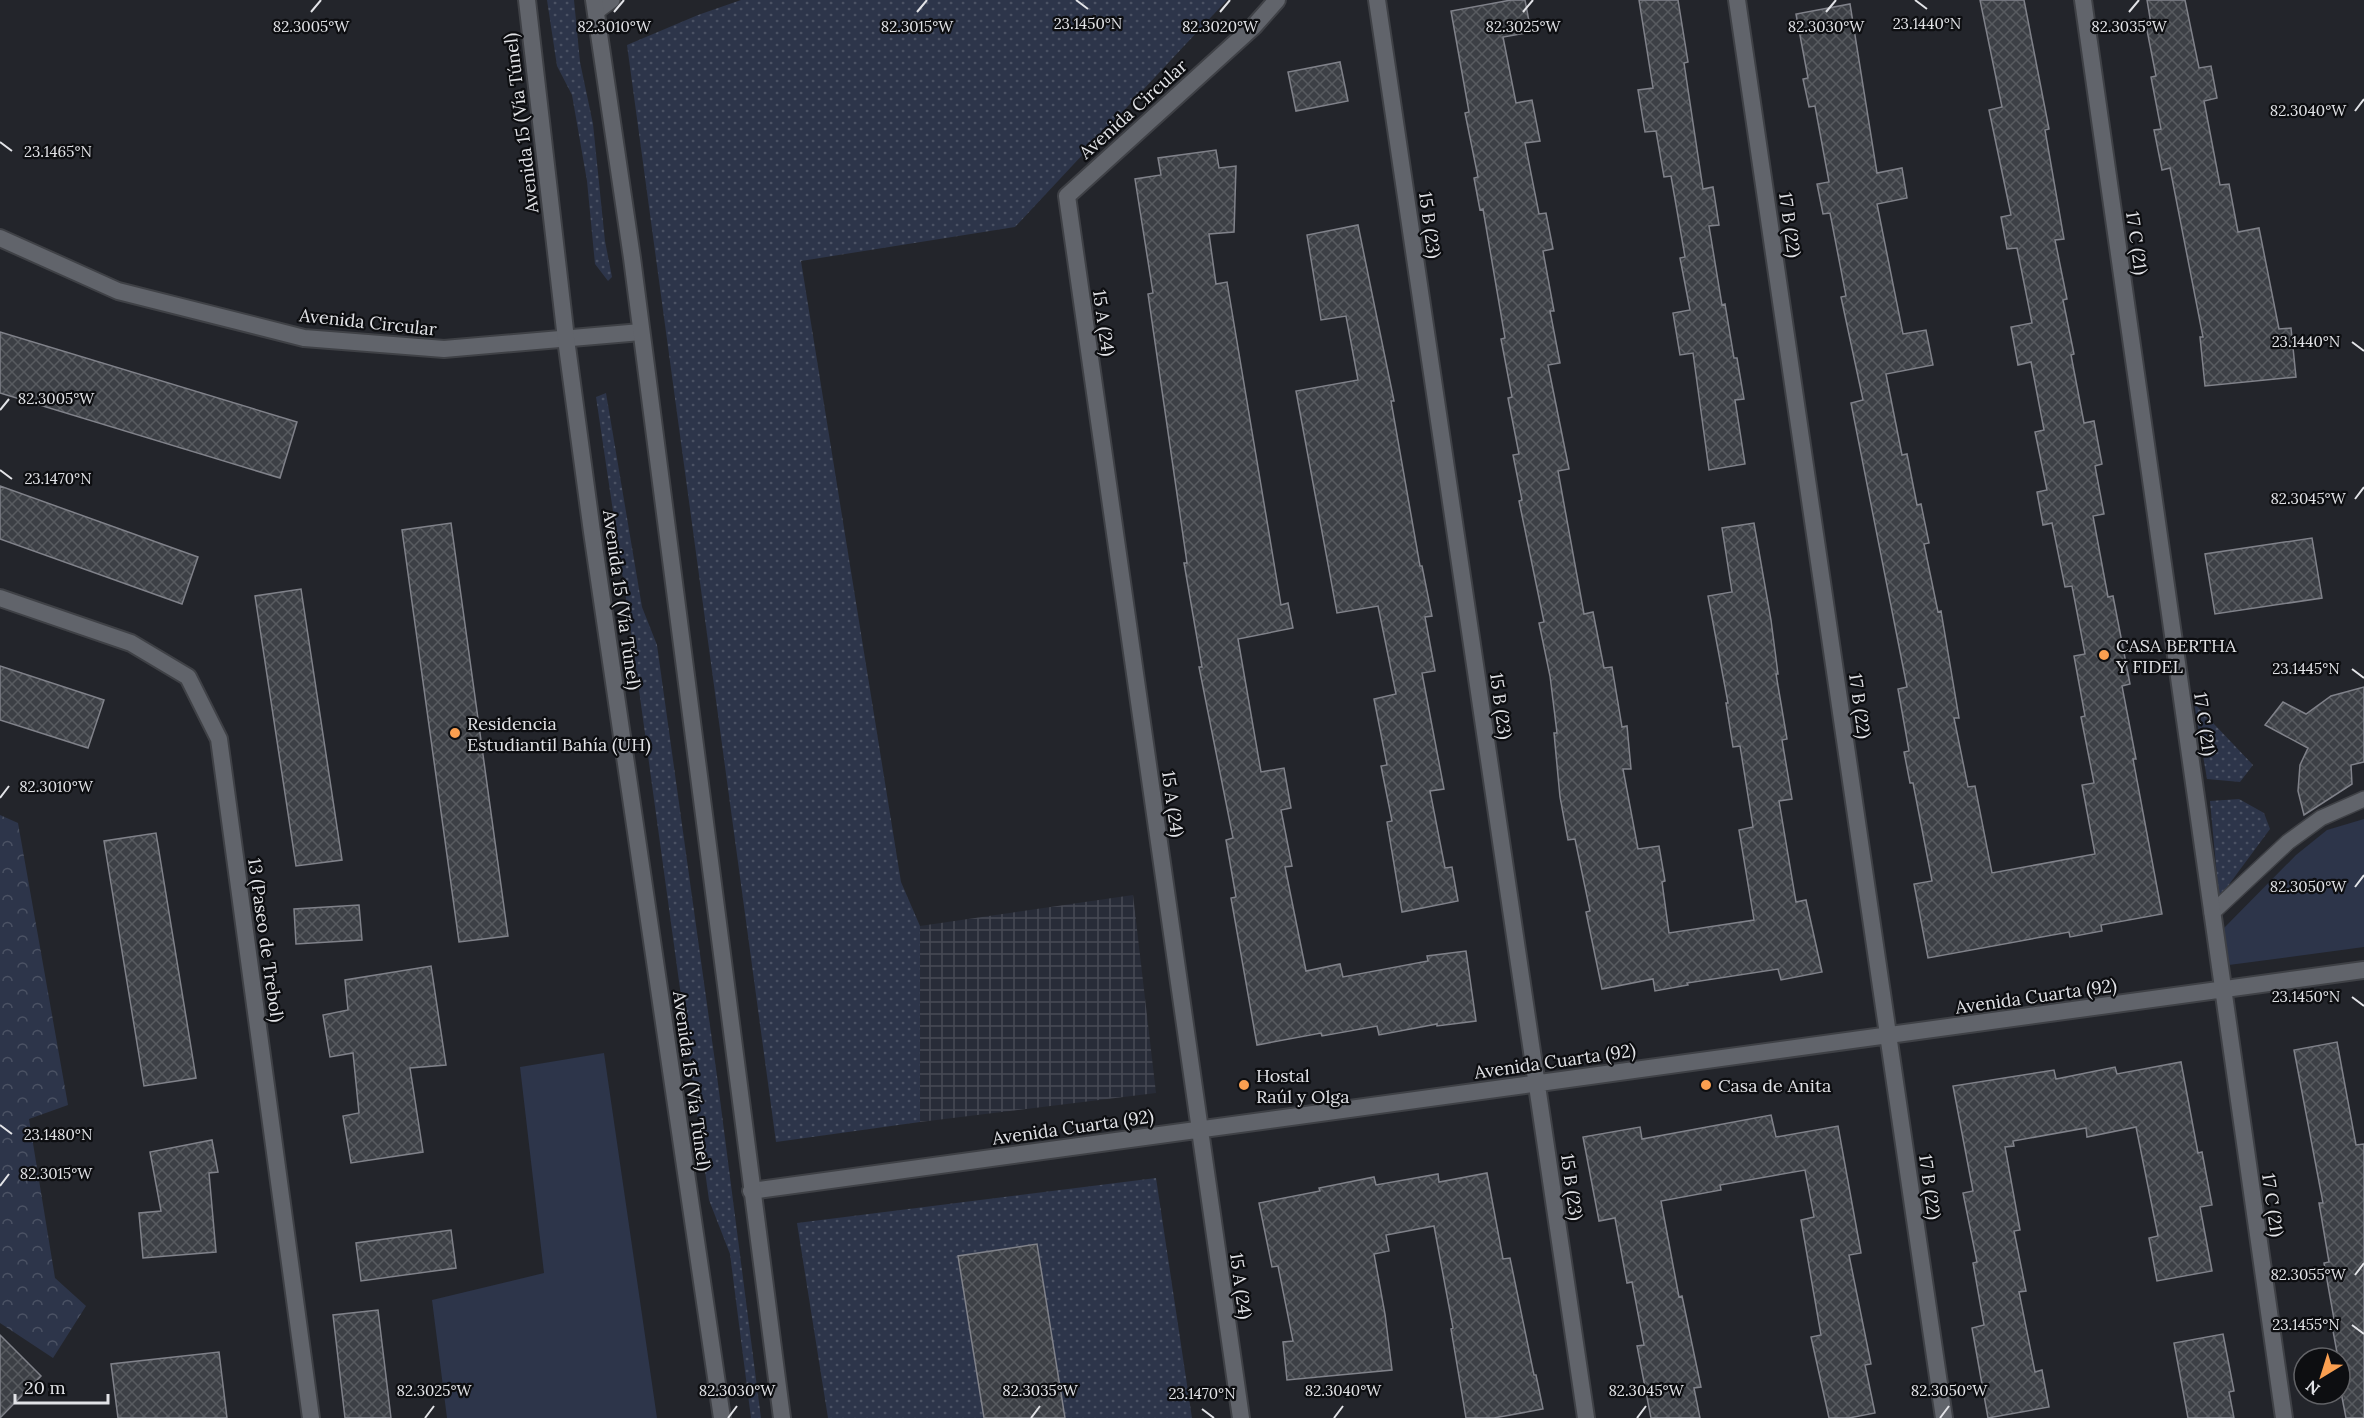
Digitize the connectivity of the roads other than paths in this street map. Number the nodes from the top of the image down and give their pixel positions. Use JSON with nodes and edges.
{"nodes":[{"id":1,"x":527,"y":0,"type":"edge"},
{"id":2,"x":612,"y":0,"type":"edge"},
{"id":3,"x":1276,"y":0,"type":"edge"},
{"id":4,"x":1377,"y":0,"type":"edge"},
{"id":5,"x":1737,"y":0,"type":"edge"},
{"id":6,"x":2083,"y":0,"type":"edge"},
{"id":7,"x":595,"y":6,"type":"edge"},
{"id":8,"x":1066,"y":196,"type":"joint"},
{"id":9,"x":0,"y":238,"type":"edge"},
{"id":10,"x":641,"y":332,"type":"junction"},
{"id":11,"x":566,"y":339,"type":"junction"},
{"id":12,"x":0,"y":598,"type":"edge"},
{"id":13,"x":2364,"y":799,"type":"edge"},
{"id":14,"x":2212,"y":913,"type":"junction"},
{"id":15,"x":2364,"y":970,"type":"edge"},
{"id":16,"x":2223,"y":990,"type":"junction"},
{"id":17,"x":1888,"y":1036,"type":"junction"},
{"id":18,"x":1537,"y":1083,"type":"junction"},
{"id":19,"x":1200,"y":1130,"type":"junction"},
{"id":20,"x":751,"y":1191,"type":"junction"},
{"id":21,"x":311,"y":1418,"type":"edge"},
{"id":22,"x":722,"y":1418,"type":"edge"},
{"id":23,"x":782,"y":1418,"type":"edge"},
{"id":24,"x":1240,"y":1418,"type":"edge"},
{"id":25,"x":1586,"y":1418,"type":"edge"},
{"id":26,"x":1944,"y":1418,"type":"edge"},
{"id":27,"x":2284,"y":1418,"type":"edge"}],
"edges":[{"from":1,"to":11,"type":"street","name":"Avenida 15 (Vía Túnel)"},
{"from":2,"to":7,"type":"lane"},
{"from":3,"to":8,"type":"street","name":"Avenida Circular"},
{"from":4,"to":18,"type":"street","name":"15 B (23)"},
{"from":5,"to":17,"type":"street","name":"17 B (22)"},
{"from":6,"to":14,"type":"street","name":"17 C (21)"},
{"from":7,"to":10,"type":"street"},
{"from":8,"to":19,"type":"street","name":"15 A (24)"},
{"from":9,"to":11,"type":"street","name":"Avenida Circular"},
{"from":10,"to":11,"type":"street","name":"Avenida Circular"},
{"from":10,"to":20,"type":"street"},
{"from":11,"to":22,"type":"street","name":"Avenida 15 (Vía Túnel)"},
{"from":12,"to":21,"type":"street","name":"13 (Paseo de Trebol)"},
{"from":13,"to":14,"type":"lane"},
{"from":14,"to":16,"type":"street","name":"17 C (21)"},
{"from":15,"to":16,"type":"street","name":"Avenida Cuarta (92)"},
{"from":16,"to":17,"type":"street","name":"Avenida Cuarta (92)"},
{"from":16,"to":27,"type":"street","name":"17 C (21)"},
{"from":17,"to":18,"type":"street","name":"Avenida Cuarta (92)"},
{"from":17,"to":26,"type":"street","name":"17 B (22)"},
{"from":18,"to":19,"type":"street","name":"Avenida Cuarta (92)"},
{"from":18,"to":25,"type":"street","name":"15 B (23)"},
{"from":19,"to":20,"type":"street","name":"Avenida Cuarta (92)"},
{"from":19,"to":24,"type":"street","name":"15 A (24)"},
{"from":20,"to":23,"type":"street"}]}
